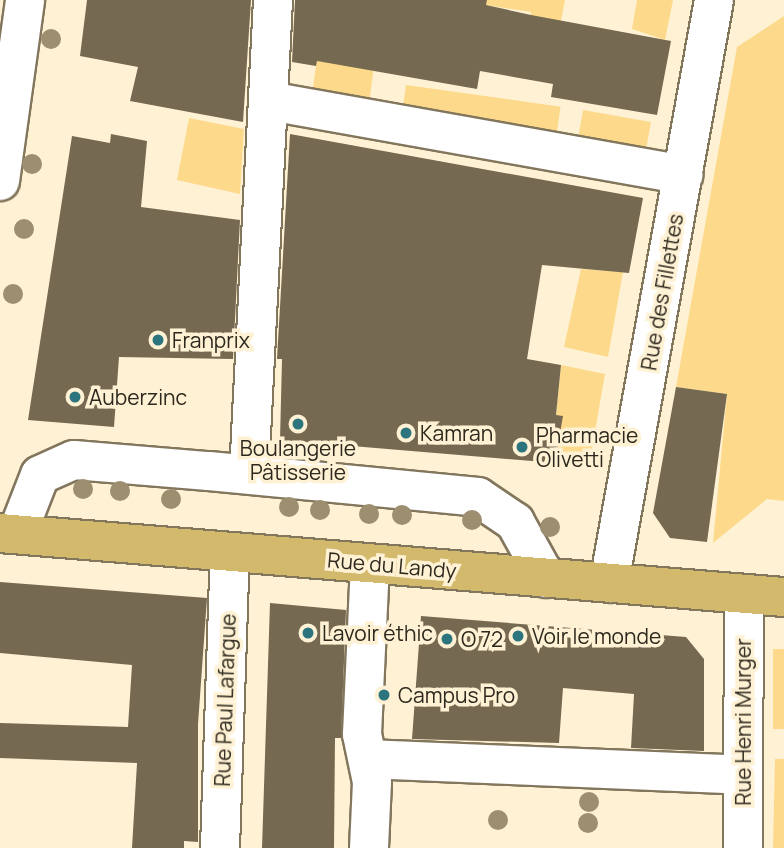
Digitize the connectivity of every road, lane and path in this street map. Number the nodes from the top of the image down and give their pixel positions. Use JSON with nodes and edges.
{"nodes":[{"id":1,"x":25,"y":0,"type":"edge"},
{"id":2,"x":273,"y":0,"type":"edge"},
{"id":3,"x":714,"y":0,"type":"edge"},
{"id":4,"x":268,"y":101,"type":"junction"},
{"id":5,"x":683,"y":175,"type":"junction"},
{"id":6,"x":0,"y":181,"type":"edge"},
{"id":7,"x":248,"y":474,"type":"junction"},
{"id":8,"x":8,"y":533,"type":"edge"},
{"id":9,"x":230,"y":552,"type":"junction"},
{"id":10,"x":370,"y":564,"type":"junction"},
{"id":11,"x":546,"y":578,"type":"junction"},
{"id":12,"x":609,"y":583,"type":"junction"},
{"id":13,"x":744,"y":595,"type":"junction"},
{"id":14,"x":784,"y":597,"type":"edge"},
{"id":15,"x":368,"y":760,"type":"junction"},
{"id":16,"x":742,"y":775,"type":"junction"},
{"id":17,"x":220,"y":848,"type":"edge"},
{"id":18,"x":369,"y":848,"type":"edge"},
{"id":19,"x":743,"y":848,"type":"edge"}],
"edges":[{"from":1,"to":6,"type":"street"},
{"from":2,"to":4,"type":"street"},
{"from":3,"to":5,"type":"street","name":"Rue des Fillettes"},
{"from":4,"to":5,"type":"street"},
{"from":4,"to":7,"type":"street"},
{"from":5,"to":12,"type":"street","name":"Rue des Fillettes"},
{"from":7,"to":8,"type":"street"},
{"from":7,"to":11,"type":"street"},
{"from":8,"to":9,"type":"main road","name":"Rue du Landy"},
{"from":9,"to":10,"type":"main road","name":"Rue du Landy"},
{"from":9,"to":17,"type":"street","name":"Rue Paul Lafargue"},
{"from":10,"to":11,"type":"main road","name":"Rue du Landy"},
{"from":10,"to":15,"type":"street"},
{"from":11,"to":12,"type":"main road","name":"Rue du Landy"},
{"from":12,"to":13,"type":"main road","name":"Rue du Landy"},
{"from":13,"to":14,"type":"main road","name":"Rue du Landy"},
{"from":13,"to":16,"type":"street","name":"Rue Henri Murger"},
{"from":15,"to":16,"type":"street"},
{"from":15,"to":18,"type":"street"},
{"from":16,"to":19,"type":"street","name":"Rue Henri Murger"}]}
